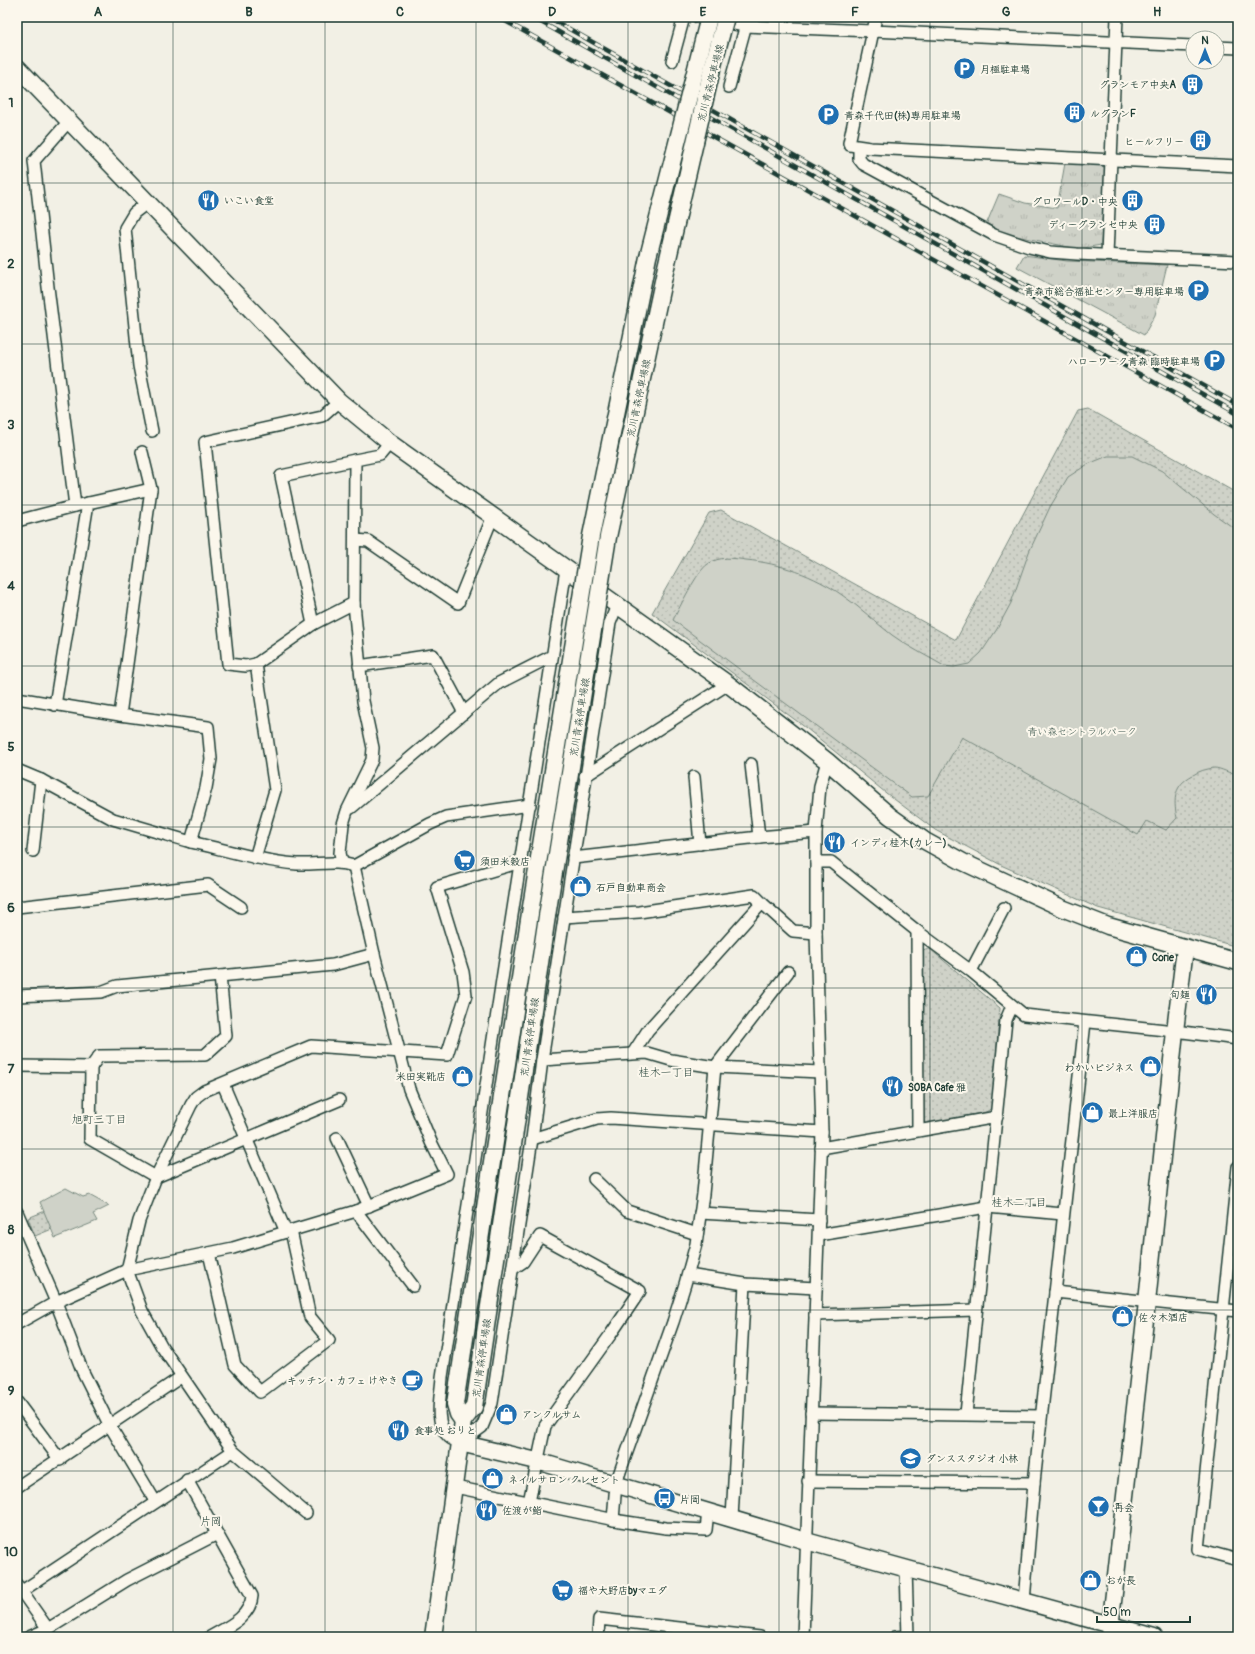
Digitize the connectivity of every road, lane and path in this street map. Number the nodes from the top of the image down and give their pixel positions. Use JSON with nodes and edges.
{"nodes":[{"id":1,"x":684,"y":17,"type":"edge"},
{"id":2,"x":698,"y":17,"type":"edge"},
{"id":3,"x":709,"y":17,"type":"edge"},
{"id":4,"x":726,"y":17,"type":"edge"},
{"id":5,"x":876,"y":17,"type":"edge"},
{"id":6,"x":1117,"y":17,"type":"edge"},
{"id":7,"x":747,"y":22,"type":"edge"},
{"id":8,"x":873,"y":31,"type":"junction"},
{"id":9,"x":1116,"y":43,"type":"junction"},
{"id":10,"x":1185,"y":46,"type":"edge"},
{"id":11,"x":1225,"y":47,"type":"edge"},
{"id":12,"x":1238,"y":48,"type":"edge"},
{"id":13,"x":672,"y":60,"type":"dead end"},
{"id":14,"x":17,"y":67,"type":"edge"},
{"id":15,"x":729,"y":87,"type":"dead end"},
{"id":16,"x":69,"y":121,"type":"junction"},
{"id":17,"x":859,"y":147,"type":"junction"},
{"id":18,"x":1111,"y":160,"type":"junction"},
{"id":19,"x":1238,"y":166,"type":"edge"},
{"id":20,"x":147,"y":203,"type":"junction"},
{"id":21,"x":1107,"y":255,"type":"junction"},
{"id":22,"x":1238,"y":261,"type":"edge"},
{"id":23,"x":339,"y":401,"type":"junction"},
{"id":24,"x":152,"y":431,"type":"dead end"},
{"id":25,"x":390,"y":443,"type":"junction"},
{"id":26,"x":142,"y":452,"type":"dead end"},
{"id":27,"x":355,"y":460,"type":"junction"},
{"id":28,"x":151,"y":490,"type":"junction"},
{"id":29,"x":88,"y":503,"type":"junction"},
{"id":30,"x":75,"y":506,"type":"junction"},
{"id":31,"x":493,"y":516,"type":"junction"},
{"id":32,"x":17,"y":522,"type":"edge"},
{"id":33,"x":355,"y":540,"type":"junction"},
{"id":34,"x":566,"y":569,"type":"junction"},
{"id":35,"x":354,"y":602,"type":"junction"},
{"id":36,"x":617,"y":605,"type":"junction"},
{"id":37,"x":313,"y":624,"type":"junction"},
{"id":38,"x":552,"y":656,"type":"junction"},
{"id":39,"x":256,"y":664,"type":"junction"},
{"id":40,"x":359,"y":666,"type":"junction"},
{"id":41,"x":728,"y":684,"type":"junction"},
{"id":42,"x":17,"y":698,"type":"edge"},
{"id":43,"x":55,"y":705,"type":"junction"},
{"id":44,"x":464,"y":713,"type":"junction"},
{"id":45,"x":120,"y":715,"type":"junction"},
{"id":46,"x":827,"y":761,"type":"junction"},
{"id":47,"x":751,"y":764,"type":"dead end"},
{"id":48,"x":17,"y":770,"type":"edge"},
{"id":49,"x":585,"y":776,"type":"junction"},
{"id":50,"x":694,"y":777,"type":"dead end"},
{"id":51,"x":41,"y":780,"type":"junction"},
{"id":52,"x":530,"y":805,"type":"junction"},
{"id":53,"x":347,"y":811,"type":"junction"},
{"id":54,"x":816,"y":832,"type":"junction"},
{"id":55,"x":759,"y":837,"type":"junction"},
{"id":56,"x":191,"y":842,"type":"junction"},
{"id":57,"x":700,"y":844,"type":"junction"},
{"id":58,"x":33,"y":851,"type":"dead end"},
{"id":59,"x":255,"y":858,"type":"junction"},
{"id":60,"x":573,"y":858,"type":"junction"},
{"id":61,"x":342,"y":862,"type":"junction"},
{"id":62,"x":521,"y":862,"type":"junction"},
{"id":63,"x":816,"y":862,"type":"junction"},
{"id":64,"x":354,"y":866,"type":"junction"},
{"id":65,"x":762,"y":903,"type":"junction"},
{"id":66,"x":17,"y":907,"type":"edge"},
{"id":67,"x":241,"y":907,"type":"dead end"},
{"id":68,"x":1004,"y":908,"type":"dead end"},
{"id":69,"x":564,"y":917,"type":"junction"},
{"id":70,"x":917,"y":931,"type":"junction"},
{"id":71,"x":816,"y":933,"type":"junction"},
{"id":72,"x":1185,"y":948,"type":"junction"},
{"id":73,"x":374,"y":954,"type":"junction"},
{"id":74,"x":1238,"y":962,"type":"edge"},
{"id":75,"x":971,"y":971,"type":"junction"},
{"id":76,"x":788,"y":972,"type":"dead end"},
{"id":77,"x":220,"y":976,"type":"junction"},
{"id":78,"x":17,"y":996,"type":"edge"},
{"id":79,"x":1012,"y":1006,"type":"junction"},
{"id":80,"x":1085,"y":1022,"type":"junction"},
{"id":81,"x":1175,"y":1031,"type":"junction"},
{"id":82,"x":1238,"y":1039,"type":"edge"},
{"id":83,"x":400,"y":1053,"type":"junction"},
{"id":84,"x":633,"y":1053,"type":"junction"},
{"id":85,"x":542,"y":1060,"type":"junction"},
{"id":86,"x":17,"y":1066,"type":"edge"},
{"id":87,"x":91,"y":1067,"type":"junction"},
{"id":88,"x":715,"y":1067,"type":"junction"},
{"id":89,"x":820,"y":1072,"type":"junction"},
{"id":90,"x":223,"y":1084,"type":"junction"},
{"id":91,"x":339,"y":1100,"type":"dead end"},
{"id":92,"x":997,"y":1117,"type":"junction"},
{"id":93,"x":709,"y":1125,"type":"junction"},
{"id":94,"x":918,"y":1130,"type":"junction"},
{"id":95,"x":822,"y":1132,"type":"junction"},
{"id":96,"x":337,"y":1138,"type":"dead end"},
{"id":97,"x":532,"y":1139,"type":"junction"},
{"id":98,"x":247,"y":1140,"type":"junction"},
{"id":99,"x":821,"y":1148,"type":"junction"},
{"id":100,"x":1238,"y":1168,"type":"edge"},
{"id":101,"x":156,"y":1177,"type":"junction"},
{"id":102,"x":594,"y":1179,"type":"dead end"},
{"id":103,"x":369,"y":1206,"type":"junction"},
{"id":104,"x":987,"y":1207,"type":"junction"},
{"id":105,"x":356,"y":1211,"type":"junction"},
{"id":106,"x":17,"y":1212,"type":"edge"},
{"id":107,"x":700,"y":1213,"type":"junction"},
{"id":108,"x":1064,"y":1214,"type":"junction"},
{"id":109,"x":819,"y":1220,"type":"junction"},
{"id":110,"x":288,"y":1232,"type":"junction"},
{"id":111,"x":697,"y":1234,"type":"junction"},
{"id":112,"x":819,"y":1235,"type":"junction"},
{"id":113,"x":209,"y":1253,"type":"junction"},
{"id":114,"x":514,"y":1268,"type":"junction"},
{"id":115,"x":127,"y":1270,"type":"junction"},
{"id":116,"x":688,"y":1275,"type":"junction"},
{"id":117,"x":744,"y":1284,"type":"junction"},
{"id":118,"x":413,"y":1286,"type":"dead end"},
{"id":119,"x":816,"y":1288,"type":"junction"},
{"id":120,"x":1055,"y":1292,"type":"junction"},
{"id":121,"x":56,"y":1302,"type":"junction"},
{"id":122,"x":1147,"y":1302,"type":"junction"},
{"id":123,"x":976,"y":1310,"type":"junction"},
{"id":124,"x":1223,"y":1310,"type":"junction"},
{"id":125,"x":1238,"y":1312,"type":"edge"},
{"id":126,"x":815,"y":1316,"type":"junction"},
{"id":127,"x":17,"y":1324,"type":"edge"},
{"id":128,"x":181,"y":1377,"type":"junction"},
{"id":129,"x":17,"y":1402,"type":"edge"},
{"id":130,"x":811,"y":1413,"type":"junction"},
{"id":131,"x":966,"y":1414,"type":"junction"},
{"id":132,"x":1041,"y":1416,"type":"junction"},
{"id":133,"x":463,"y":1421,"type":"junction"},
{"id":134,"x":110,"y":1426,"type":"junction"},
{"id":135,"x":460,"y":1443,"type":"junction"},
{"id":136,"x":233,"y":1451,"type":"junction"},
{"id":137,"x":60,"y":1460,"type":"junction"},
{"id":138,"x":537,"y":1461,"type":"junction"},
{"id":139,"x":187,"y":1480,"type":"junction"},
{"id":140,"x":808,"y":1481,"type":"junction"},
{"id":141,"x":616,"y":1483,"type":"junction"},
{"id":142,"x":1034,"y":1483,"type":"junction"},
{"id":143,"x":17,"y":1487,"type":"edge"},
{"id":144,"x":455,"y":1487,"type":"junction"},
{"id":145,"x":156,"y":1501,"type":"junction"},
{"id":146,"x":529,"y":1502,"type":"junction"},
{"id":147,"x":708,"y":1511,"type":"junction"},
{"id":148,"x":306,"y":1513,"type":"dead end"},
{"id":149,"x":732,"y":1518,"type":"junction"},
{"id":150,"x":612,"y":1520,"type":"junction"},
{"id":151,"x":217,"y":1534,"type":"junction"},
{"id":152,"x":806,"y":1540,"type":"junction"},
{"id":153,"x":1238,"y":1560,"type":"edge"},
{"id":154,"x":906,"y":1568,"type":"junction"},
{"id":155,"x":20,"y":1588,"type":"edge"},
{"id":156,"x":1024,"y":1601,"type":"junction"},
{"id":157,"x":48,"y":1629,"type":"junction"},
{"id":158,"x":1110,"y":1631,"type":"edge"},
{"id":159,"x":713,"y":1634,"type":"edge"},
{"id":160,"x":29,"y":1637,"type":"edge"},
{"id":161,"x":210,"y":1637,"type":"edge"},
{"id":162,"x":432,"y":1637,"type":"edge"},
{"id":163,"x":598,"y":1637,"type":"edge"},
{"id":164,"x":760,"y":1637,"type":"edge"},
{"id":165,"x":803,"y":1637,"type":"edge"},
{"id":166,"x":895,"y":1637,"type":"edge"},
{"id":167,"x":908,"y":1637,"type":"edge"},
{"id":168,"x":1154,"y":1637,"type":"edge"}],
"edges":[{"from":1,"to":13,"type":"street"},
{"from":2,"to":7,"type":"street"},
{"from":3,"to":133,"type":"main road","name":"荒川青森停車場線","bridge":true},
{"from":4,"to":133,"type":"main road","name":"荒川青森停車場線","bridge":true},
{"from":5,"to":8,"type":"street"},
{"from":6,"to":9,"type":"street"},
{"from":7,"to":8,"type":"street"},
{"from":7,"to":15,"type":"street"},
{"from":8,"to":9,"type":"street"},
{"from":8,"to":17,"type":"street"},
{"from":9,"to":10,"type":"street"},
{"from":9,"to":18,"type":"street"},
{"from":11,"to":12,"type":"street"},
{"from":14,"to":16,"type":"main road"},
{"from":16,"to":20,"type":"main road"},
{"from":16,"to":30,"type":"street"},
{"from":17,"to":18,"type":"street"},
{"from":17,"to":21,"type":"street"},
{"from":18,"to":19,"type":"street"},
{"from":18,"to":21,"type":"street"},
{"from":20,"to":23,"type":"main road"},
{"from":20,"to":24,"type":"street"},
{"from":21,"to":22,"type":"street"},
{"from":23,"to":25,"type":"main road"},
{"from":23,"to":39,"type":"street"},
{"from":25,"to":27,"type":"street"},
{"from":25,"to":31,"type":"main road"},
{"from":26,"to":28,"type":"street"},
{"from":27,"to":33,"type":"street"},
{"from":27,"to":37,"type":"street"},
{"from":28,"to":29,"type":"street"},
{"from":28,"to":45,"type":"street"},
{"from":29,"to":30,"type":"street"},
{"from":29,"to":43,"type":"street"},
{"from":30,"to":32,"type":"street"},
{"from":31,"to":33,"type":"street"},
{"from":31,"to":34,"type":"main road"},
{"from":33,"to":35,"type":"street"},
{"from":34,"to":36,"type":"main road"},
{"from":34,"to":38,"type":"street"},
{"from":35,"to":37,"type":"street"},
{"from":35,"to":40,"type":"street"},
{"from":36,"to":41,"type":"main road"},
{"from":36,"to":49,"type":"street"},
{"from":37,"to":39,"type":"street"},
{"from":38,"to":44,"type":"street"},
{"from":38,"to":52,"type":"street"},
{"from":39,"to":59,"type":"street"},
{"from":40,"to":44,"type":"street"},
{"from":40,"to":53,"type":"street"},
{"from":41,"to":46,"type":"main road"},
{"from":41,"to":49,"type":"street"},
{"from":42,"to":43,"type":"street"},
{"from":43,"to":45,"type":"street"},
{"from":44,"to":53,"type":"street"},
{"from":45,"to":56,"type":"street"},
{"from":46,"to":54,"type":"street"},
{"from":46,"to":72,"type":"main road"},
{"from":47,"to":55,"type":"street"},
{"from":48,"to":51,"type":"street"},
{"from":49,"to":60,"type":"street"},
{"from":50,"to":57,"type":"street"},
{"from":51,"to":56,"type":"street"},
{"from":51,"to":58,"type":"street"},
{"from":52,"to":62,"type":"street"},
{"from":52,"to":64,"type":"street"},
{"from":53,"to":61,"type":"street"},
{"from":54,"to":55,"type":"street"},
{"from":54,"to":63,"type":"street"},
{"from":55,"to":57,"type":"street"},
{"from":56,"to":59,"type":"street"},
{"from":57,"to":60,"type":"street"},
{"from":59,"to":61,"type":"street"},
{"from":60,"to":69,"type":"street"},
{"from":61,"to":64,"type":"street"},
{"from":62,"to":83,"type":"street"},
{"from":62,"to":135,"type":"street"},
{"from":63,"to":70,"type":"street"},
{"from":63,"to":71,"type":"street"},
{"from":64,"to":73,"type":"street"},
{"from":65,"to":69,"type":"street"},
{"from":65,"to":71,"type":"street"},
{"from":65,"to":84,"type":"street"},
{"from":66,"to":67,"type":"street"},
{"from":68,"to":75,"type":"street"},
{"from":69,"to":85,"type":"street"},
{"from":70,"to":75,"type":"street"},
{"from":70,"to":94,"type":"street"},
{"from":71,"to":89,"type":"street"},
{"from":72,"to":74,"type":"main road"},
{"from":72,"to":81,"type":"main road"},
{"from":73,"to":77,"type":"street"},
{"from":73,"to":83,"type":"street"},
{"from":75,"to":79,"type":"street"},
{"from":76,"to":88,"type":"street"},
{"from":77,"to":78,"type":"street"},
{"from":77,"to":87,"type":"street"},
{"from":79,"to":80,"type":"street"},
{"from":79,"to":92,"type":"street"},
{"from":80,"to":81,"type":"street"},
{"from":80,"to":108,"type":"street"},
{"from":81,"to":82,"type":"street"},
{"from":81,"to":122,"type":"main road"},
{"from":83,"to":90,"type":"street"},
{"from":83,"to":103,"type":"street"},
{"from":84,"to":85,"type":"street"},
{"from":84,"to":88,"type":"street"},
{"from":85,"to":97,"type":"street"},
{"from":86,"to":87,"type":"street"},
{"from":87,"to":101,"type":"street"},
{"from":88,"to":89,"type":"street"},
{"from":88,"to":93,"type":"street"},
{"from":89,"to":95,"type":"street"},
{"from":90,"to":98,"type":"street"},
{"from":90,"to":101,"type":"street"},
{"from":91,"to":98,"type":"street"},
{"from":92,"to":94,"type":"street"},
{"from":92,"to":104,"type":"street"},
{"from":93,"to":95,"type":"street"},
{"from":93,"to":97,"type":"street"},
{"from":93,"to":107,"type":"street"},
{"from":94,"to":99,"type":"street"},
{"from":95,"to":99,"type":"street"},
{"from":96,"to":103,"type":"street"},
{"from":97,"to":114,"type":"street"},
{"from":98,"to":101,"type":"street"},
{"from":98,"to":110,"type":"street"},
{"from":99,"to":109,"type":"street"},
{"from":100,"to":124,"type":"street"},
{"from":101,"to":115,"type":"street"},
{"from":102,"to":111,"type":"street"},
{"from":103,"to":105,"type":"street"},
{"from":104,"to":108,"type":"street"},
{"from":104,"to":112,"type":"street"},
{"from":104,"to":123,"type":"street"},
{"from":105,"to":110,"type":"street"},
{"from":105,"to":118,"type":"street"},
{"from":106,"to":121,"type":"street"},
{"from":107,"to":109,"type":"street"},
{"from":107,"to":111,"type":"street"},
{"from":108,"to":120,"type":"street"},
{"from":109,"to":112,"type":"street"},
{"from":110,"to":113,"type":"street"},
{"from":110,"to":113,"type":"street"},
{"from":111,"to":116,"type":"street"},
{"from":112,"to":119,"type":"street"},
{"from":113,"to":115,"type":"street"},
{"from":114,"to":135,"type":"street"},
{"from":114,"to":138,"type":"street"},
{"from":115,"to":121,"type":"street"},
{"from":115,"to":128,"type":"street"},
{"from":116,"to":117,"type":"street"},
{"from":116,"to":141,"type":"street"},
{"from":117,"to":119,"type":"street"},
{"from":117,"to":149,"type":"street"},
{"from":119,"to":126,"type":"street"},
{"from":120,"to":122,"type":"street"},
{"from":120,"to":132,"type":"street"},
{"from":121,"to":127,"type":"street"},
{"from":121,"to":134,"type":"street"},
{"from":122,"to":124,"type":"street"},
{"from":122,"to":158,"type":"main road"},
{"from":123,"to":126,"type":"street"},
{"from":123,"to":131,"type":"street"},
{"from":124,"to":125,"type":"street"},
{"from":124,"to":153,"type":"street"},
{"from":126,"to":130,"type":"street"},
{"from":128,"to":134,"type":"street"},
{"from":128,"to":136,"type":"street"},
{"from":129,"to":137,"type":"street"},
{"from":130,"to":131,"type":"street"},
{"from":130,"to":140,"type":"street"},
{"from":131,"to":132,"type":"street"},
{"from":132,"to":142,"type":"street"},
{"from":133,"to":135,"type":"main road","name":"荒川青森停車場線"},
{"from":134,"to":137,"type":"street"},
{"from":134,"to":145,"type":"street"},
{"from":135,"to":138,"type":"main road"},
{"from":135,"to":144,"type":"main road","name":"荒川青森停車場線"},
{"from":136,"to":139,"type":"street"},
{"from":136,"to":148,"type":"street"},
{"from":137,"to":143,"type":"street"},
{"from":138,"to":141,"type":"main road"},
{"from":138,"to":146,"type":"street"},
{"from":139,"to":145,"type":"street"},
{"from":139,"to":151,"type":"street"},
{"from":140,"to":142,"type":"street"},
{"from":140,"to":152,"type":"street"},
{"from":141,"to":147,"type":"main road"},
{"from":141,"to":150,"type":"street"},
{"from":142,"to":156,"type":"street"},
{"from":144,"to":146,"type":"street"},
{"from":144,"to":162,"type":"main road","name":"荒川青森停車場線"},
{"from":145,"to":155,"type":"street"},
{"from":146,"to":150,"type":"street"},
{"from":147,"to":149,"type":"main road"},
{"from":147,"to":150,"type":"street"},
{"from":149,"to":152,"type":"main road"},
{"from":151,"to":157,"type":"street"},
{"from":151,"to":161,"type":"street"},
{"from":152,"to":154,"type":"main road"},
{"from":152,"to":165,"type":"street"},
{"from":154,"to":156,"type":"main road"},
{"from":154,"to":167,"type":"street"},
{"from":155,"to":157,"type":"street"},
{"from":156,"to":158,"type":"main road"},
{"from":157,"to":160,"type":"street"},
{"from":158,"to":168,"type":"main road"},
{"from":159,"to":163,"type":"street"},
{"from":159,"to":164,"type":"street"},
{"from":166,"to":167,"type":"street"}]}
